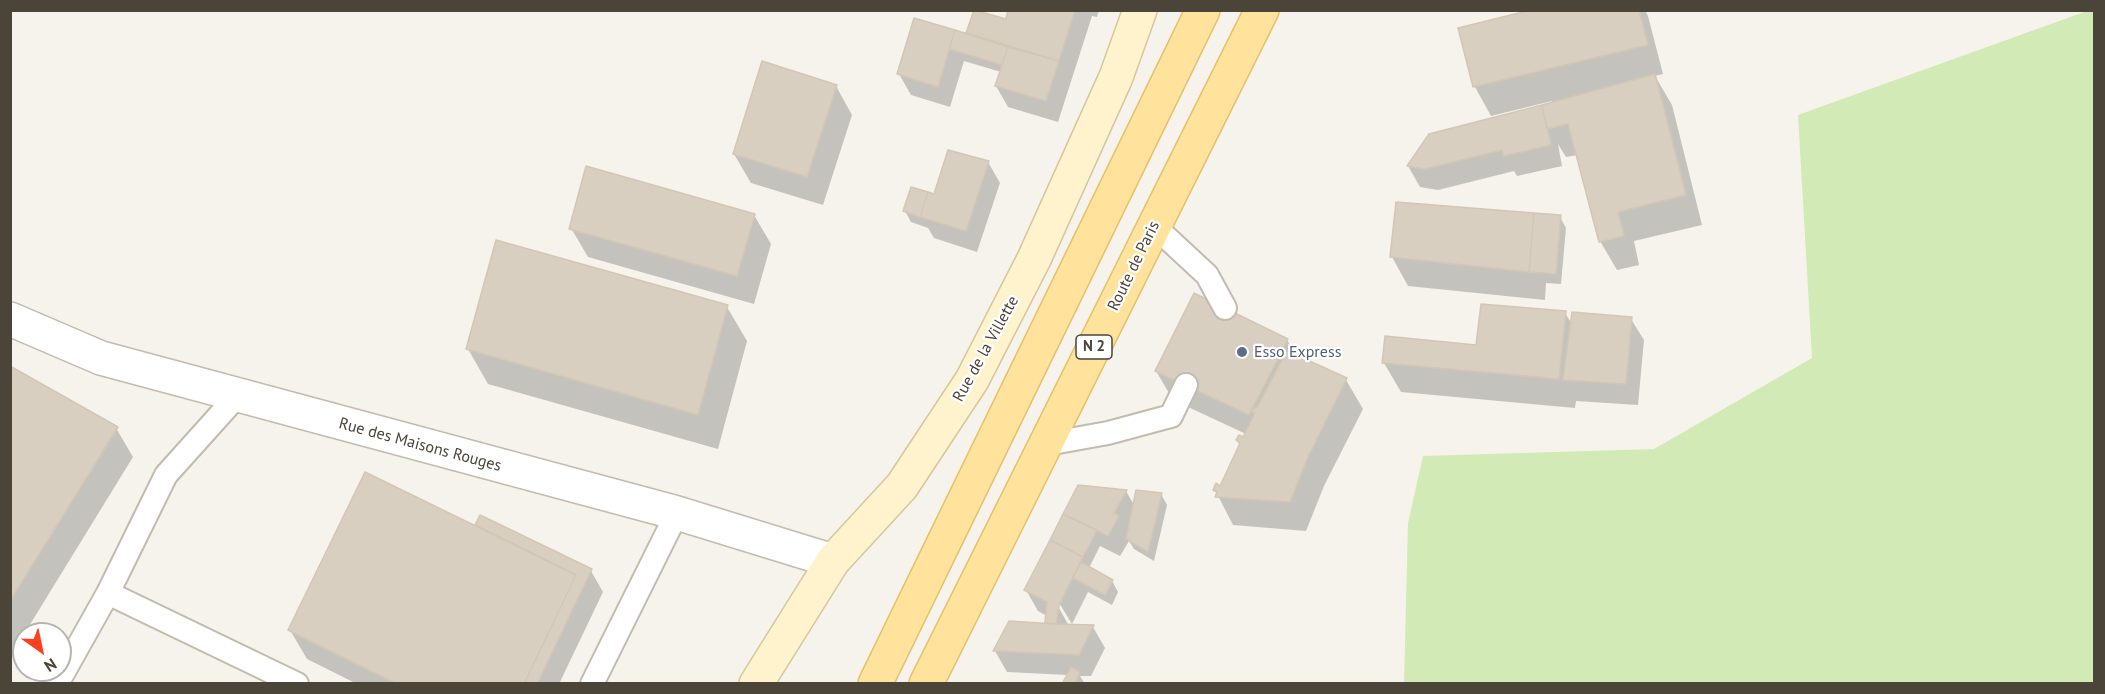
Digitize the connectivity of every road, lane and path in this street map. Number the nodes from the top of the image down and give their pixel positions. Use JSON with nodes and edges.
{"nodes":[{"id":1,"x":1140,"y":10,"type":"edge"},
{"id":2,"x":1203,"y":10,"type":"edge"},
{"id":3,"x":1262,"y":10,"type":"edge"},
{"id":4,"x":1153,"y":229,"type":"junction"},
{"id":5,"x":1225,"y":308,"type":"dead end"},
{"id":6,"x":10,"y":319,"type":"edge"},
{"id":7,"x":1186,"y":385,"type":"dead end"},
{"id":8,"x":237,"y":396,"type":"junction"},
{"id":9,"x":1047,"y":444,"type":"junction"},
{"id":10,"x":677,"y":513,"type":"junction"},
{"id":11,"x":833,"y":561,"type":"junction"},
{"id":12,"x":108,"y":593,"type":"junction"},
{"id":13,"x":57,"y":684,"type":"edge"},
{"id":14,"x":297,"y":684,"type":"edge"},
{"id":15,"x":592,"y":684,"type":"edge"},
{"id":16,"x":756,"y":684,"type":"edge"},
{"id":17,"x":875,"y":684,"type":"edge"},
{"id":18,"x":926,"y":684,"type":"edge"}],
"edges":[{"from":1,"to":11,"type":"street","name":"Rue de la Villette"},
{"from":2,"to":17,"type":"main road"},
{"from":3,"to":4,"type":"main road","name":"Route de Paris","number":"N 2"},
{"from":4,"to":5,"type":"lane"},
{"from":4,"to":9,"type":"main road","name":"Route de Paris","number":"N 2"},
{"from":6,"to":8,"type":"street","name":"Rue des Maisons Rouges"},
{"from":7,"to":9,"type":"lane"},
{"from":8,"to":10,"type":"street","name":"Rue des Maisons Rouges"},
{"from":8,"to":12,"type":"lane"},
{"from":9,"to":18,"type":"main road","name":"Route de Paris","number":"N 2"},
{"from":10,"to":11,"type":"street","name":"Rue des Maisons Rouges"},
{"from":10,"to":15,"type":"lane"},
{"from":11,"to":16,"type":"street","name":"Rue de la Villette"},
{"from":12,"to":13,"type":"lane"},
{"from":12,"to":14,"type":"lane"}]}
